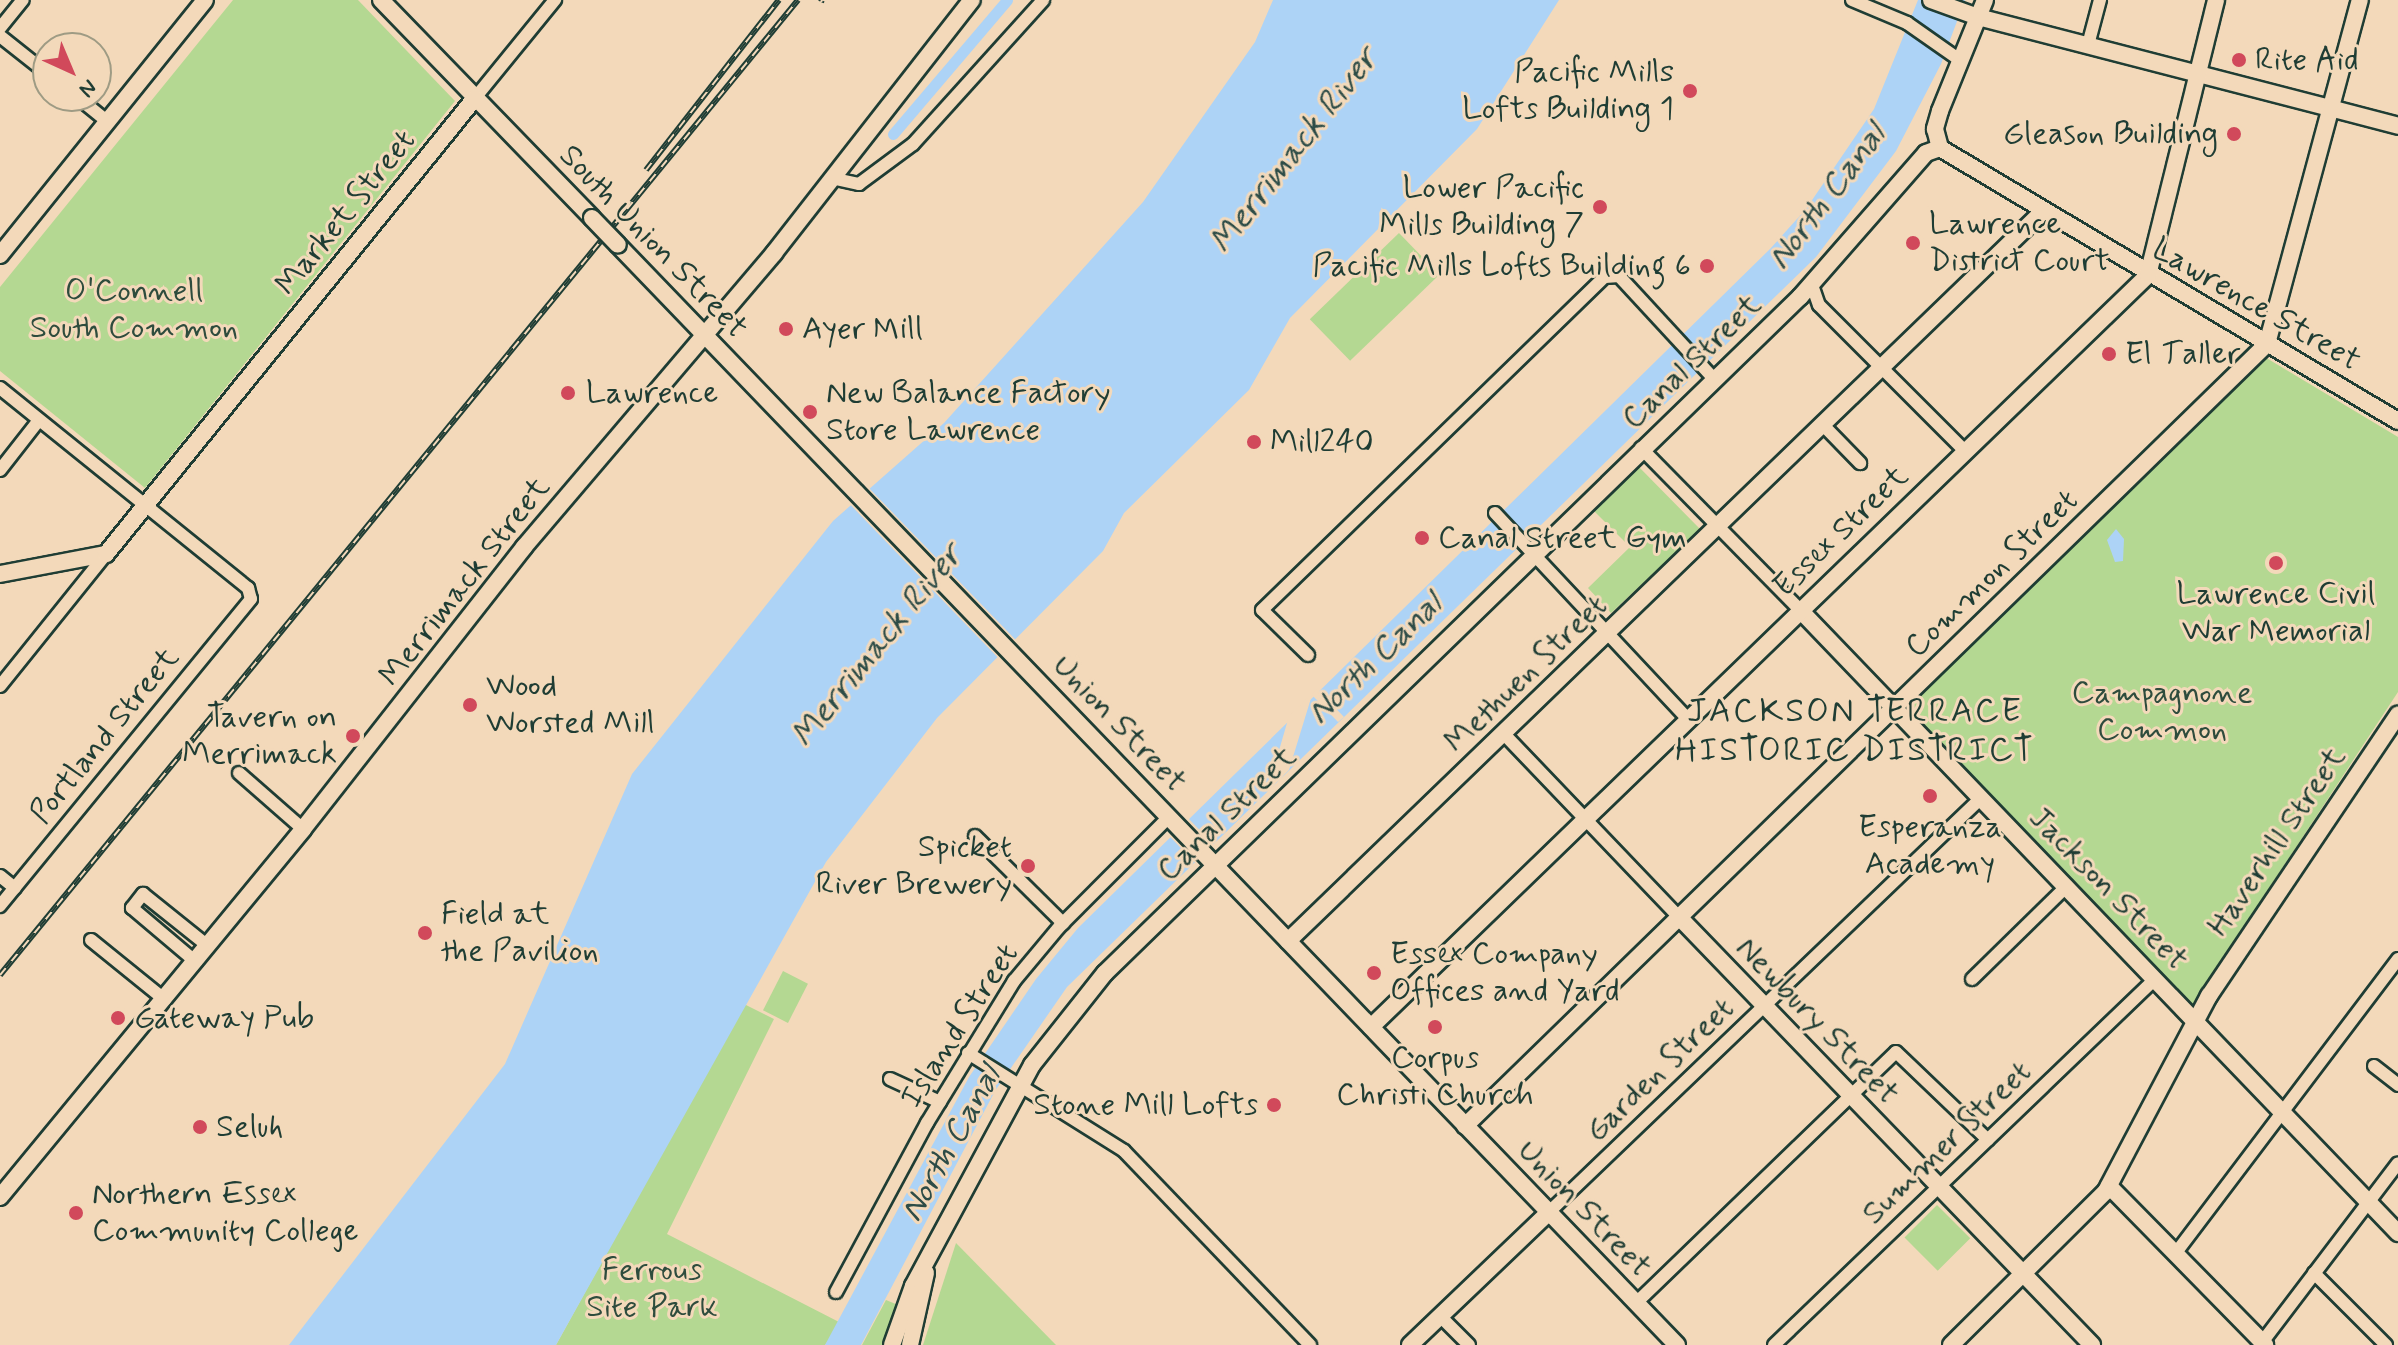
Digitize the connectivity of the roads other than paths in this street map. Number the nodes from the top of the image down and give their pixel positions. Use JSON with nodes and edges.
{"nodes":[{"id":1,"x":23,"y":0,"type":"edge"},
{"id":2,"x":205,"y":0,"type":"edge"},
{"id":3,"x":381,"y":0,"type":"edge"},
{"id":4,"x":555,"y":0,"type":"edge"},
{"id":5,"x":972,"y":0,"type":"edge"},
{"id":6,"x":1043,"y":0,"type":"edge"},
{"id":7,"x":1852,"y":0,"type":"edge"},
{"id":8,"x":1931,"y":0,"type":"edge"},
{"id":9,"x":1985,"y":0,"type":"edge"},
{"id":10,"x":2100,"y":0,"type":"edge"},
{"id":11,"x":2216,"y":0,"type":"edge"},
{"id":12,"x":2360,"y":0,"type":"edge"},
{"id":13,"x":1972,"y":15,"type":"junction"},
{"id":14,"x":0,"y":28,"type":"edge"},
{"id":15,"x":0,"y":36,"type":"edge"},
{"id":16,"x":2088,"y":45,"type":"junction"},
{"id":17,"x":1955,"y":57,"type":"junction"},
{"id":18,"x":32,"y":61,"type":"edge"},
{"id":19,"x":2195,"y":74,"type":"junction"},
{"id":20,"x":475,"y":98,"type":"junction"},
{"id":21,"x":2331,"y":108,"type":"junction"},
{"id":22,"x":96,"y":112,"type":"edge"},
{"id":23,"x":108,"y":122,"type":"junction"},
{"id":24,"x":2398,"y":126,"type":"edge"},
{"id":25,"x":1940,"y":148,"type":"junction"},
{"id":26,"x":831,"y":178,"type":"junction"},
{"id":27,"x":2042,"y":212,"type":"junction"},
{"id":28,"x":0,"y":255,"type":"edge"},
{"id":29,"x":2148,"y":275,"type":"junction"},
{"id":30,"x":1812,"y":285,"type":"junction"},
{"id":31,"x":703,"y":336,"type":"junction"},
{"id":32,"x":2267,"y":344,"type":"junction"},
{"id":33,"x":1882,"y":368,"type":"junction"},
{"id":34,"x":1711,"y":375,"type":"junction"},
{"id":35,"x":0,"y":388,"type":"edge"},
{"id":36,"x":39,"y":420,"type":"junction"},
{"id":37,"x":2398,"y":421,"type":"edge"},
{"id":38,"x":1824,"y":426,"type":"junction"},
{"id":39,"x":1641,"y":448,"type":"junction"},
{"id":40,"x":1965,"y":451,"type":"junction"},
{"id":41,"x":1860,"y":463,"type":"dead end"},
{"id":42,"x":0,"y":470,"type":"edge"},
{"id":43,"x":144,"y":507,"type":"junction"},
{"id":44,"x":1495,"y":513,"type":"dead end"},
{"id":45,"x":886,"y":523,"type":"joint"},
{"id":46,"x":1719,"y":528,"type":"junction"},
{"id":47,"x":1530,"y":550,"type":"junction"},
{"id":48,"x":106,"y":554,"type":"junction"},
{"id":49,"x":0,"y":574,"type":"edge"},
{"id":50,"x":1800,"y":610,"type":"junction"},
{"id":51,"x":1608,"y":635,"type":"junction"},
{"id":52,"x":1308,"y":655,"type":"dead end"},
{"id":53,"x":0,"y":686,"type":"edge"},
{"id":54,"x":1895,"y":708,"type":"junction"},
{"id":55,"x":2398,"y":715,"type":"edge"},
{"id":56,"x":1688,"y":719,"type":"junction"},
{"id":57,"x":1504,"y":734,"type":"junction"},
{"id":58,"x":239,"y":773,"type":"dead end"},
{"id":59,"x":1981,"y":798,"type":"junction"},
{"id":60,"x":1585,"y":819,"type":"junction"},
{"id":61,"x":1173,"y":821,"type":"junction"},
{"id":62,"x":303,"y":829,"type":"junction"},
{"id":63,"x":975,"y":836,"type":"dead end"},
{"id":64,"x":1209,"y":858,"type":"junction"},
{"id":65,"x":0,"y":876,"type":"edge"},
{"id":66,"x":2067,"y":886,"type":"junction"},
{"id":67,"x":15,"y":888,"type":"junction"},
{"id":68,"x":0,"y":906,"type":"edge"},
{"id":69,"x":1679,"y":917,"type":"junction"},
{"id":70,"x":1063,"y":923,"type":"junction"},
{"id":71,"x":91,"y":940,"type":"dead end"},
{"id":72,"x":1288,"y":941,"type":"junction"},
{"id":73,"x":208,"y":946,"type":"junction"},
{"id":74,"x":2398,"y":959,"type":"edge"},
{"id":75,"x":196,"y":962,"type":"junction"},
{"id":76,"x":1972,"y":979,"type":"dead end"},
{"id":77,"x":2155,"y":979,"type":"junction"},
{"id":78,"x":165,"y":1000,"type":"junction"},
{"id":79,"x":1764,"y":1006,"type":"junction"},
{"id":80,"x":2195,"y":1021,"type":"junction"},
{"id":81,"x":1371,"y":1027,"type":"junction"},
{"id":82,"x":972,"y":1056,"type":"junction"},
{"id":83,"x":2374,"y":1066,"type":"dead end"},
{"id":84,"x":890,"y":1079,"type":"dead end"},
{"id":85,"x":1014,"y":1081,"type":"junction"},
{"id":86,"x":2398,"y":1085,"type":"edge"},
{"id":87,"x":1850,"y":1096,"type":"junction"},
{"id":88,"x":940,"y":1102,"type":"junction"},
{"id":89,"x":2281,"y":1112,"type":"junction"},
{"id":90,"x":1465,"y":1126,"type":"junction"},
{"id":91,"x":1988,"y":1140,"type":"junction"},
{"id":92,"x":2398,"y":1163,"type":"edge"},
{"id":93,"x":2109,"y":1186,"type":"junction"},
{"id":94,"x":1938,"y":1188,"type":"junction"},
{"id":95,"x":0,"y":1197,"type":"edge"},
{"id":96,"x":2367,"y":1201,"type":"junction"},
{"id":97,"x":1548,"y":1213,"type":"junction"},
{"id":98,"x":2398,"y":1233,"type":"edge"},
{"id":99,"x":2175,"y":1254,"type":"junction"},
{"id":100,"x":927,"y":1268,"type":"junction"},
{"id":101,"x":2314,"y":1273,"type":"junction"},
{"id":102,"x":2023,"y":1275,"type":"junction"},
{"id":103,"x":836,"y":1292,"type":"dead end"},
{"id":104,"x":1636,"y":1303,"type":"junction"},
{"id":105,"x":1440,"y":1316,"type":"junction"},
{"id":106,"x":2262,"y":1344,"type":"edge"},
{"id":107,"x":892,"y":1345,"type":"edge"},
{"id":108,"x":910,"y":1345,"type":"edge"},
{"id":109,"x":1310,"y":1345,"type":"edge"},
{"id":110,"x":1410,"y":1345,"type":"edge"},
{"id":111,"x":1469,"y":1345,"type":"edge"},
{"id":112,"x":1677,"y":1345,"type":"edge"},
{"id":113,"x":1774,"y":1345,"type":"edge"},
{"id":114,"x":1951,"y":1345,"type":"edge"},
{"id":115,"x":2092,"y":1345,"type":"edge"},
{"id":116,"x":2386,"y":1345,"type":"edge"}],
"edges":[{"from":1,"to":14,"type":"street"},
{"from":2,"to":23,"type":"main road"},
{"from":3,"to":20,"type":"main road","name":"South Union Street"},
{"from":4,"to":20,"type":"street","name":"Market Street"},
{"from":5,"to":26,"type":"main road","name":"Merrimack Street"},
{"from":6,"to":26,"type":"street"},
{"from":7,"to":17,"type":"street"},
{"from":8,"to":13,"type":"main road"},
{"from":9,"to":13,"type":"main road"},
{"from":10,"to":16,"type":"street"},
{"from":11,"to":19,"type":"main road"},
{"from":12,"to":21,"type":"main road"},
{"from":13,"to":16,"type":"main road"},
{"from":13,"to":17,"type":"main road"},
{"from":15,"to":18,"type":"street"},
{"from":16,"to":19,"type":"main road"},
{"from":17,"to":25,"type":"main road"},
{"from":19,"to":21,"type":"main road"},
{"from":19,"to":29,"type":"main road"},
{"from":20,"to":31,"type":"main road","name":"South Union Street","bridge":true},
{"from":20,"to":43,"type":"main road","name":"Market Street"},
{"from":21,"to":24,"type":"main road"},
{"from":21,"to":32,"type":"main road"},
{"from":22,"to":23,"type":"street"},
{"from":23,"to":28,"type":"main road"},
{"from":25,"to":27,"type":"main road","name":"Lawrence Street"},
{"from":25,"to":30,"type":"main road","name":"Canal Street"},
{"from":26,"to":31,"type":"main road","name":"Merrimack Street"},
{"from":27,"to":29,"type":"main road","name":"Lawrence Street"},
{"from":27,"to":33,"type":"main road","name":"Methuen Street"},
{"from":29,"to":32,"type":"main road","name":"Lawrence Street"},
{"from":29,"to":40,"type":"main road","name":"Essex Street"},
{"from":30,"to":33,"type":"street"},
{"from":30,"to":34,"type":"main road","name":"Canal Street"},
{"from":31,"to":45,"type":"main road","name":"South Union Street"},
{"from":31,"to":62,"type":"main road","name":"Merrimack Street"},
{"from":32,"to":37,"type":"main road","name":"Lawrence Street"},
{"from":32,"to":54,"type":"main road","name":"Common Street"},
{"from":33,"to":38,"type":"main road","name":"Methuen Street"},
{"from":33,"to":40,"type":"street"},
{"from":34,"to":39,"type":"main road","name":"Canal Street"},
{"from":34,"to":52,"type":"street"},
{"from":35,"to":36,"type":"street"},
{"from":36,"to":42,"type":"street"},
{"from":36,"to":43,"type":"street"},
{"from":38,"to":41,"type":"street"},
{"from":38,"to":46,"type":"main road","name":"Methuen Street"},
{"from":39,"to":46,"type":"street","name":"Jackson Street"},
{"from":39,"to":47,"type":"main road","name":"Canal Street"},
{"from":40,"to":50,"type":"main road","name":"Essex Street"},
{"from":43,"to":48,"type":"main road","name":"Market Street"},
{"from":43,"to":67,"type":"street","name":"Portland Street"},
{"from":44,"to":47,"type":"street"},
{"from":45,"to":61,"type":"main road","name":"Union Street"},
{"from":46,"to":50,"type":"street","name":"Jackson Street"},
{"from":46,"to":51,"type":"main road","name":"Methuen Street"},
{"from":47,"to":51,"type":"street"},
{"from":47,"to":64,"type":"main road","name":"Canal Street"},
{"from":48,"to":49,"type":"main road"},
{"from":48,"to":53,"type":"street","name":"Market Street"},
{"from":50,"to":54,"type":"main road","name":"Jackson Street"},
{"from":50,"to":56,"type":"main road","name":"Essex Street"},
{"from":51,"to":56,"type":"street"},
{"from":51,"to":57,"type":"main road","name":"Methuen Street"},
{"from":54,"to":59,"type":"main road","name":"Jackson Street"},
{"from":54,"to":69,"type":"main road","name":"Common Street"},
{"from":55,"to":80,"type":"main road","name":"Haverhill Street"},
{"from":56,"to":60,"type":"main road","name":"Essex Street"},
{"from":57,"to":60,"type":"street","name":"Newbury Street"},
{"from":57,"to":72,"type":"main road","name":"Methuen Street"},
{"from":58,"to":62,"type":"street"},
{"from":59,"to":66,"type":"main road","name":"Jackson Street"},
{"from":59,"to":79,"type":"street","name":"Garden Street"},
{"from":60,"to":69,"type":"street","name":"Newbury Street"},
{"from":60,"to":81,"type":"main road","name":"Essex Street"},
{"from":61,"to":64,"type":"main road","name":"Union Street"},
{"from":61,"to":70,"type":"street","name":"Island Street"},
{"from":62,"to":73,"type":"main road","name":"Merrimack Street"},
{"from":63,"to":70,"type":"street"},
{"from":64,"to":72,"type":"main road","name":"Union Street"},
{"from":64,"to":85,"type":"main road","name":"Canal Street"},
{"from":65,"to":67,"type":"street"},
{"from":66,"to":76,"type":"street"},
{"from":66,"to":77,"type":"main road","name":"Jackson Street"},
{"from":67,"to":68,"type":"street","name":"Portland Street"},
{"from":69,"to":79,"type":"main road","name":"Newbury Street"},
{"from":69,"to":90,"type":"main road","name":"Common Street"},
{"from":70,"to":82,"type":"street","name":"Island Street"},
{"from":71,"to":78,"type":"street"},
{"from":72,"to":81,"type":"main road","name":"Union Street"},
{"from":73,"to":75,"type":"main road","name":"Merrimack Street"},
{"from":73,"to":75,"type":"street"},
{"from":74,"to":89,"type":"street"},
{"from":75,"to":78,"type":"main road","name":"Merrimack Street"},
{"from":77,"to":80,"type":"main road","name":"Jackson Street"},
{"from":77,"to":91,"type":"street","name":"Summer Street"},
{"from":78,"to":95,"type":"main road","name":"Merrimack Street"},
{"from":79,"to":87,"type":"main road","name":"Newbury Street"},
{"from":79,"to":97,"type":"street","name":"Garden Street"},
{"from":80,"to":89,"type":"main road","name":"Jackson Street"},
{"from":80,"to":93,"type":"main road","name":"Haverhill Street"},
{"from":81,"to":90,"type":"main road","name":"Union Street"},
{"from":82,"to":85,"type":"street"},
{"from":82,"to":88,"type":"street","name":"Island Street"},
{"from":83,"to":86,"type":"street"},
{"from":84,"to":88,"type":"street"},
{"from":85,"to":100,"type":"main road","name":"Canal Street"},
{"from":85,"to":109,"type":"street"},
{"from":87,"to":91,"type":"street"},
{"from":87,"to":94,"type":"main road","name":"Newbury Street"},
{"from":87,"to":104,"type":"street"},
{"from":88,"to":103,"type":"street","name":"Island Street"},
{"from":89,"to":96,"type":"main road","name":"Jackson Street"},
{"from":89,"to":99,"type":"street"},
{"from":90,"to":97,"type":"main road","name":"Union Street"},
{"from":91,"to":94,"type":"street","name":"Summer Street"},
{"from":92,"to":96,"type":"street"},
{"from":93,"to":99,"type":"main road"},
{"from":93,"to":102,"type":"main road","name":"Haverhill Street"},
{"from":94,"to":102,"type":"main road","name":"Newbury Street"},
{"from":94,"to":113,"type":"street","name":"Summer Street"},
{"from":96,"to":98,"type":"main road","name":"Jackson Street"},
{"from":96,"to":101,"type":"street"},
{"from":97,"to":104,"type":"main road","name":"Union Street"},
{"from":97,"to":105,"type":"main road"},
{"from":99,"to":106,"type":"main road"},
{"from":100,"to":107,"type":"main road","name":"Canal Street"},
{"from":100,"to":108,"type":"main road","name":"Canal Street"},
{"from":101,"to":106,"type":"street"},
{"from":101,"to":116,"type":"street"},
{"from":102,"to":114,"type":"main road","name":"Haverhill Street"},
{"from":102,"to":115,"type":"main road","name":"Newbury Street"},
{"from":104,"to":112,"type":"main road","name":"Union Street"},
{"from":105,"to":110,"type":"main road"},
{"from":105,"to":111,"type":"street"}]}
